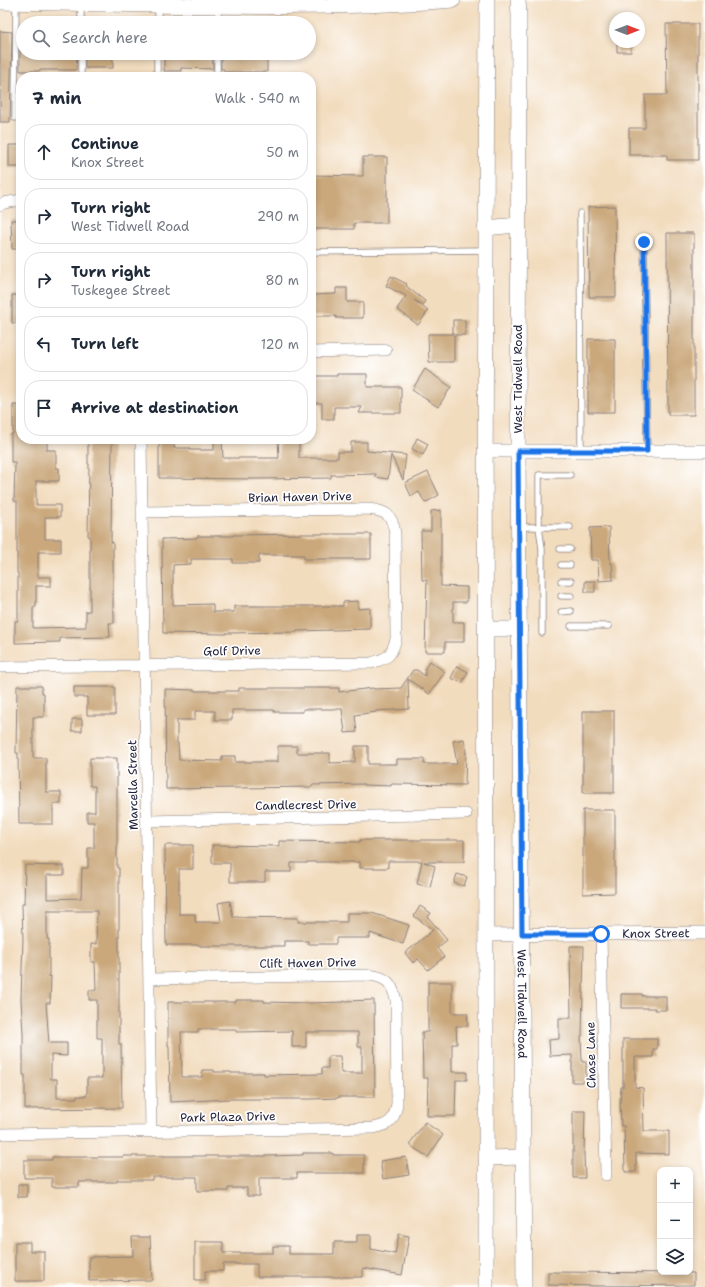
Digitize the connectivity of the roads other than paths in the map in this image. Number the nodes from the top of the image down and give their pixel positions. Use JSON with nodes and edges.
{"nodes":[{"id":1,"x":453,"y":0,"type":"edge"},
{"id":2,"x":488,"y":0,"type":"edge"},
{"id":3,"x":518,"y":0,"type":"edge"},
{"id":4,"x":0,"y":2,"type":"edge"},
{"id":5,"x":16,"y":2,"type":"junction"},
{"id":6,"x":81,"y":3,"type":"junction"},
{"id":7,"x":272,"y":3,"type":"edge"},
{"id":8,"x":158,"y":5,"type":"junction"},
{"id":9,"x":218,"y":6,"type":"junction"},
{"id":10,"x":81,"y":16,"type":"edge"},
{"id":11,"x":158,"y":16,"type":"edge"},
{"id":12,"x":218,"y":16,"type":"edge"},
{"id":13,"x":81,"y":60,"type":"edge"},
{"id":14,"x":157,"y":60,"type":"edge"},
{"id":15,"x":217,"y":60,"type":"edge"},
{"id":16,"x":81,"y":72,"type":"edge"},
{"id":17,"x":157,"y":72,"type":"edge"},
{"id":18,"x":217,"y":72,"type":"edge"},
{"id":19,"x":15,"y":118,"type":"dead end"},
{"id":20,"x":16,"y":201,"type":"edge"},
{"id":21,"x":0,"y":205,"type":"edge"},
{"id":22,"x":580,"y":213,"type":"dead end"},
{"id":23,"x":518,"y":225,"type":"junction"},
{"id":24,"x":485,"y":228,"type":"junction"},
{"id":25,"x":644,"y":242,"type":"dead end"},
{"id":26,"x":486,"y":250,"type":"junction"},
{"id":27,"x":316,"y":252,"type":"edge"},
{"id":28,"x":386,"y":350,"type":"dead end"},
{"id":29,"x":316,"y":352,"type":"edge"},
{"id":30,"x":141,"y":444,"type":"edge"},
{"id":31,"x":485,"y":451,"type":"junction"},
{"id":32,"x":518,"y":451,"type":"junction"},
{"id":33,"x":581,"y":451,"type":"junction"},
{"id":34,"x":647,"y":451,"type":"junction"},
{"id":35,"x":705,"y":452,"type":"edge"},
{"id":36,"x":570,"y":475,"type":"dead end"},
{"id":37,"x":142,"y":512,"type":"junction"},
{"id":38,"x":519,"y":527,"type":"junction"},
{"id":39,"x":539,"y":527,"type":"junction"},
{"id":40,"x":570,"y":527,"type":"dead end"},
{"id":41,"x":542,"y":549,"type":"junction"},
{"id":42,"x":549,"y":549,"type":"dead end"},
{"id":43,"x":560,"y":549,"type":"dead end"},
{"id":44,"x":570,"y":549,"type":"dead end"},
{"id":45,"x":560,"y":565,"type":"dead end"},
{"id":46,"x":570,"y":565,"type":"dead end"},
{"id":47,"x":561,"y":581,"type":"dead end"},
{"id":48,"x":571,"y":581,"type":"dead end"},
{"id":49,"x":395,"y":583,"type":"joint"},
{"id":50,"x":561,"y":596,"type":"dead end"},
{"id":51,"x":571,"y":596,"type":"dead end"},
{"id":52,"x":571,"y":611,"type":"dead end"},
{"id":53,"x":542,"y":612,"type":"junction"},
{"id":54,"x":550,"y":612,"type":"dead end"},
{"id":55,"x":561,"y":612,"type":"dead end"},
{"id":56,"x":571,"y":626,"type":"dead end"},
{"id":57,"x":609,"y":626,"type":"dead end"},
{"id":58,"x":486,"y":629,"type":"junction"},
{"id":59,"x":520,"y":629,"type":"junction"},
{"id":60,"x":542,"y":633,"type":"dead end"},
{"id":61,"x":144,"y":665,"type":"junction"},
{"id":62,"x":0,"y":667,"type":"edge"},
{"id":63,"x":466,"y":814,"type":"dead end"},
{"id":64,"x":147,"y":821,"type":"junction"},
{"id":65,"x":705,"y":933,"type":"edge"},
{"id":66,"x":522,"y":934,"type":"junction"},
{"id":67,"x":601,"y":934,"type":"junction"},
{"id":68,"x":487,"y":935,"type":"junction"},
{"id":69,"x":148,"y":979,"type":"junction"},
{"id":70,"x":396,"y":1058,"type":"joint"},
{"id":71,"x":151,"y":1131,"type":"junction"},
{"id":72,"x":0,"y":1134,"type":"edge"},
{"id":73,"x":524,"y":1157,"type":"junction"},
{"id":74,"x":487,"y":1158,"type":"junction"},
{"id":75,"x":606,"y":1175,"type":"dead end"},
{"id":76,"x":486,"y":1287,"type":"edge"},
{"id":77,"x":524,"y":1287,"type":"edge"}],
"edges":[{"from":1,"to":7,"type":"main road"},
{"from":2,"to":24,"type":"main road"},
{"from":3,"to":23,"type":"main road","name":"West Tidwell Road"},
{"from":4,"to":5,"type":"main road"},
{"from":5,"to":6,"type":"main road"},
{"from":5,"to":19,"type":"lane"},
{"from":6,"to":8,"type":"main road"},
{"from":6,"to":10,"type":"lane"},
{"from":7,"to":9,"type":"main road"},
{"from":8,"to":9,"type":"main road"},
{"from":8,"to":11,"type":"lane"},
{"from":9,"to":12,"type":"lane"},
{"from":13,"to":16,"type":"lane"},
{"from":14,"to":17,"type":"lane"},
{"from":15,"to":18,"type":"lane"},
{"from":20,"to":21,"type":"street"},
{"from":22,"to":33,"type":"lane"},
{"from":23,"to":24,"type":"main road"},
{"from":23,"to":32,"type":"main road","name":"West Tidwell Road"},
{"from":24,"to":26,"type":"main road"},
{"from":25,"to":34,"type":"lane"},
{"from":26,"to":27,"type":"lane"},
{"from":26,"to":31,"type":"main road"},
{"from":28,"to":29,"type":"street"},
{"from":30,"to":37,"type":"street","name":"Marcella Street"},
{"from":31,"to":32,"type":"street"},
{"from":31,"to":58,"type":"main road"},
{"from":32,"to":33,"type":"street"},
{"from":32,"to":38,"type":"main road","name":"West Tidwell Road"},
{"from":33,"to":34,"type":"street"},
{"from":34,"to":35,"type":"street"},
{"from":36,"to":39,"type":"lane"},
{"from":37,"to":49,"type":"street","name":"Brian Haven Drive"},
{"from":37,"to":61,"type":"street","name":"Marcella Street"},
{"from":38,"to":39,"type":"lane"},
{"from":38,"to":59,"type":"main road","name":"West Tidwell Road"},
{"from":39,"to":40,"type":"lane"},
{"from":39,"to":41,"type":"lane"},
{"from":41,"to":42,"type":"lane"},
{"from":41,"to":53,"type":"lane"},
{"from":43,"to":44,"type":"lane"},
{"from":45,"to":46,"type":"lane"},
{"from":47,"to":48,"type":"lane"},
{"from":49,"to":61,"type":"street","name":"Golf Drive"},
{"from":50,"to":51,"type":"lane"},
{"from":52,"to":55,"type":"lane"},
{"from":53,"to":54,"type":"lane"},
{"from":53,"to":60,"type":"lane"},
{"from":56,"to":57,"type":"lane"},
{"from":58,"to":59,"type":"main road"},
{"from":58,"to":68,"type":"main road"},
{"from":59,"to":66,"type":"main road","name":"West Tidwell Road"},
{"from":61,"to":62,"type":"street","name":"Golf Drive"},
{"from":61,"to":64,"type":"street","name":"Marcella Street"},
{"from":63,"to":64,"type":"street","name":"Candlecrest Drive"},
{"from":64,"to":69,"type":"street","name":"Marcella Street"},
{"from":65,"to":67,"type":"street","name":"Knox Street"},
{"from":66,"to":67,"type":"street","name":"Knox Street"},
{"from":66,"to":68,"type":"street","name":"Knox Street"},
{"from":66,"to":73,"type":"main road","name":"West Tidwell Road"},
{"from":67,"to":75,"type":"street","name":"Chase Lane"},
{"from":68,"to":74,"type":"main road"},
{"from":69,"to":70,"type":"street","name":"Clift Haven Drive"},
{"from":69,"to":71,"type":"street","name":"Marcella Street"},
{"from":70,"to":71,"type":"street","name":"Park Plaza Drive"},
{"from":71,"to":72,"type":"street","name":"Park Plaza Drive"},
{"from":73,"to":74,"type":"main road"},
{"from":73,"to":77,"type":"main road","name":"West Tidwell Road"},
{"from":74,"to":76,"type":"main road"}]}
